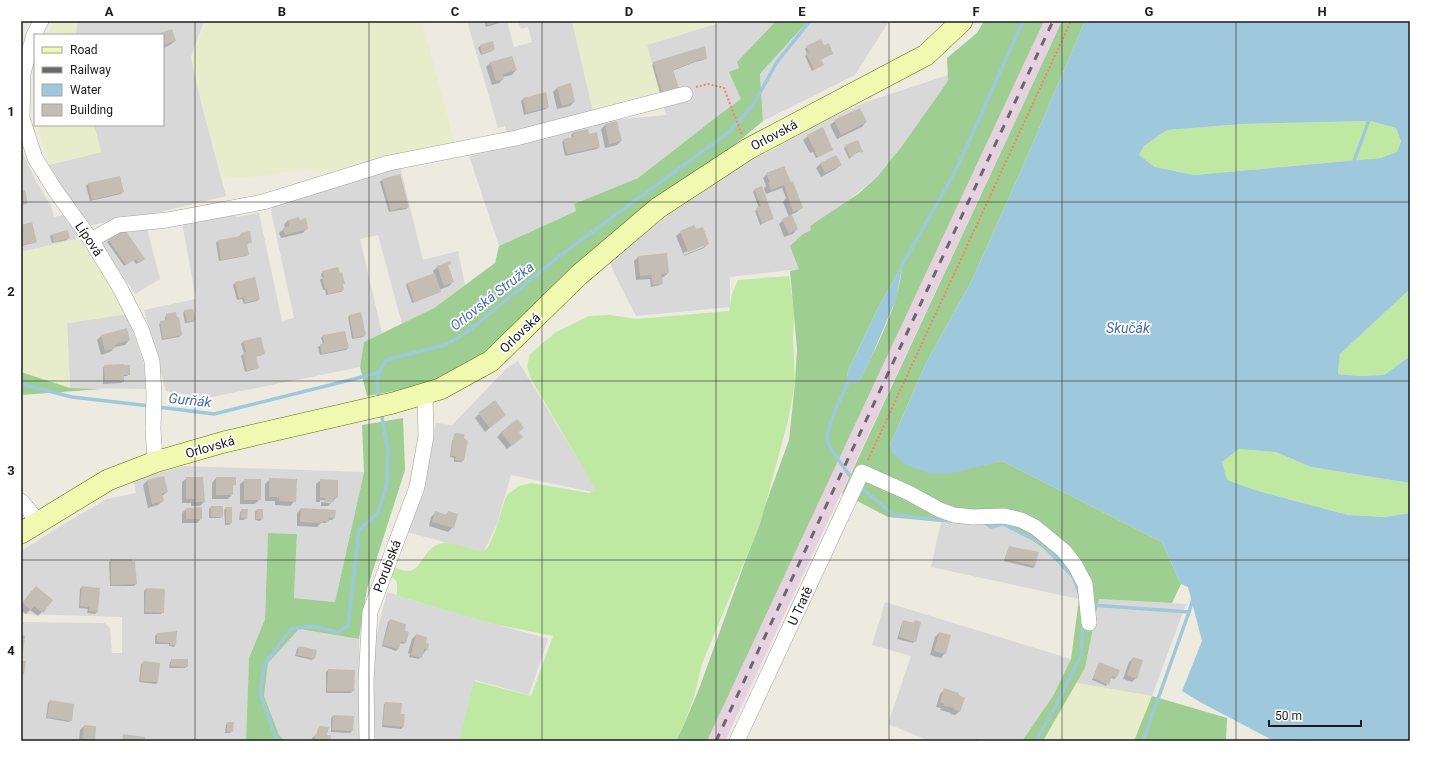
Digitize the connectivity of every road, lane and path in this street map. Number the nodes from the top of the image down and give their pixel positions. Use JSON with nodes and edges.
{"nodes":[{"id":1,"x":41,"y":21,"type":"edge"},
{"id":2,"x":962,"y":21,"type":"edge"},
{"id":3,"x":1071,"y":21,"type":"edge"},
{"id":4,"x":34,"y":34,"type":"edge"},
{"id":5,"x":34,"y":35,"type":"edge"},
{"id":6,"x":685,"y":94,"type":"joint"},
{"id":7,"x":739,"y":127,"type":"dead end"},
{"id":8,"x":91,"y":240,"type":"junction"},
{"id":9,"x":425,"y":393,"type":"junction"},
{"id":10,"x":155,"y":462,"type":"junction"},
{"id":11,"x":861,"y":474,"type":"junction"},
{"id":12,"x":21,"y":501,"type":"edge"},
{"id":13,"x":39,"y":522,"type":"junction"},
{"id":14,"x":21,"y":533,"type":"edge"},
{"id":15,"x":1089,"y":618,"type":"dead end"},
{"id":16,"x":367,"y":741,"type":"edge"},
{"id":17,"x":737,"y":741,"type":"edge"}],
"edges":[{"from":1,"to":4,"type":"street","name":"Lípová"},
{"from":2,"to":9,"type":"main road","name":"Orlovská"},
{"from":3,"to":11,"type":"path"},
{"from":5,"to":8,"type":"street","name":"Lípová"},
{"from":6,"to":7,"type":"path"},
{"from":6,"to":8,"type":"street"},
{"from":8,"to":10,"type":"street","name":"Lípová"},
{"from":9,"to":10,"type":"main road","name":"Orlovská"},
{"from":9,"to":16,"type":"street","name":"Porubská"},
{"from":10,"to":13,"type":"main road","name":"Orlovská"},
{"from":11,"to":15,"type":"street"},
{"from":11,"to":17,"type":"street","name":"U Tratě"},
{"from":12,"to":13,"type":"street"},
{"from":13,"to":14,"type":"main road","name":"Orlovská"}]}
